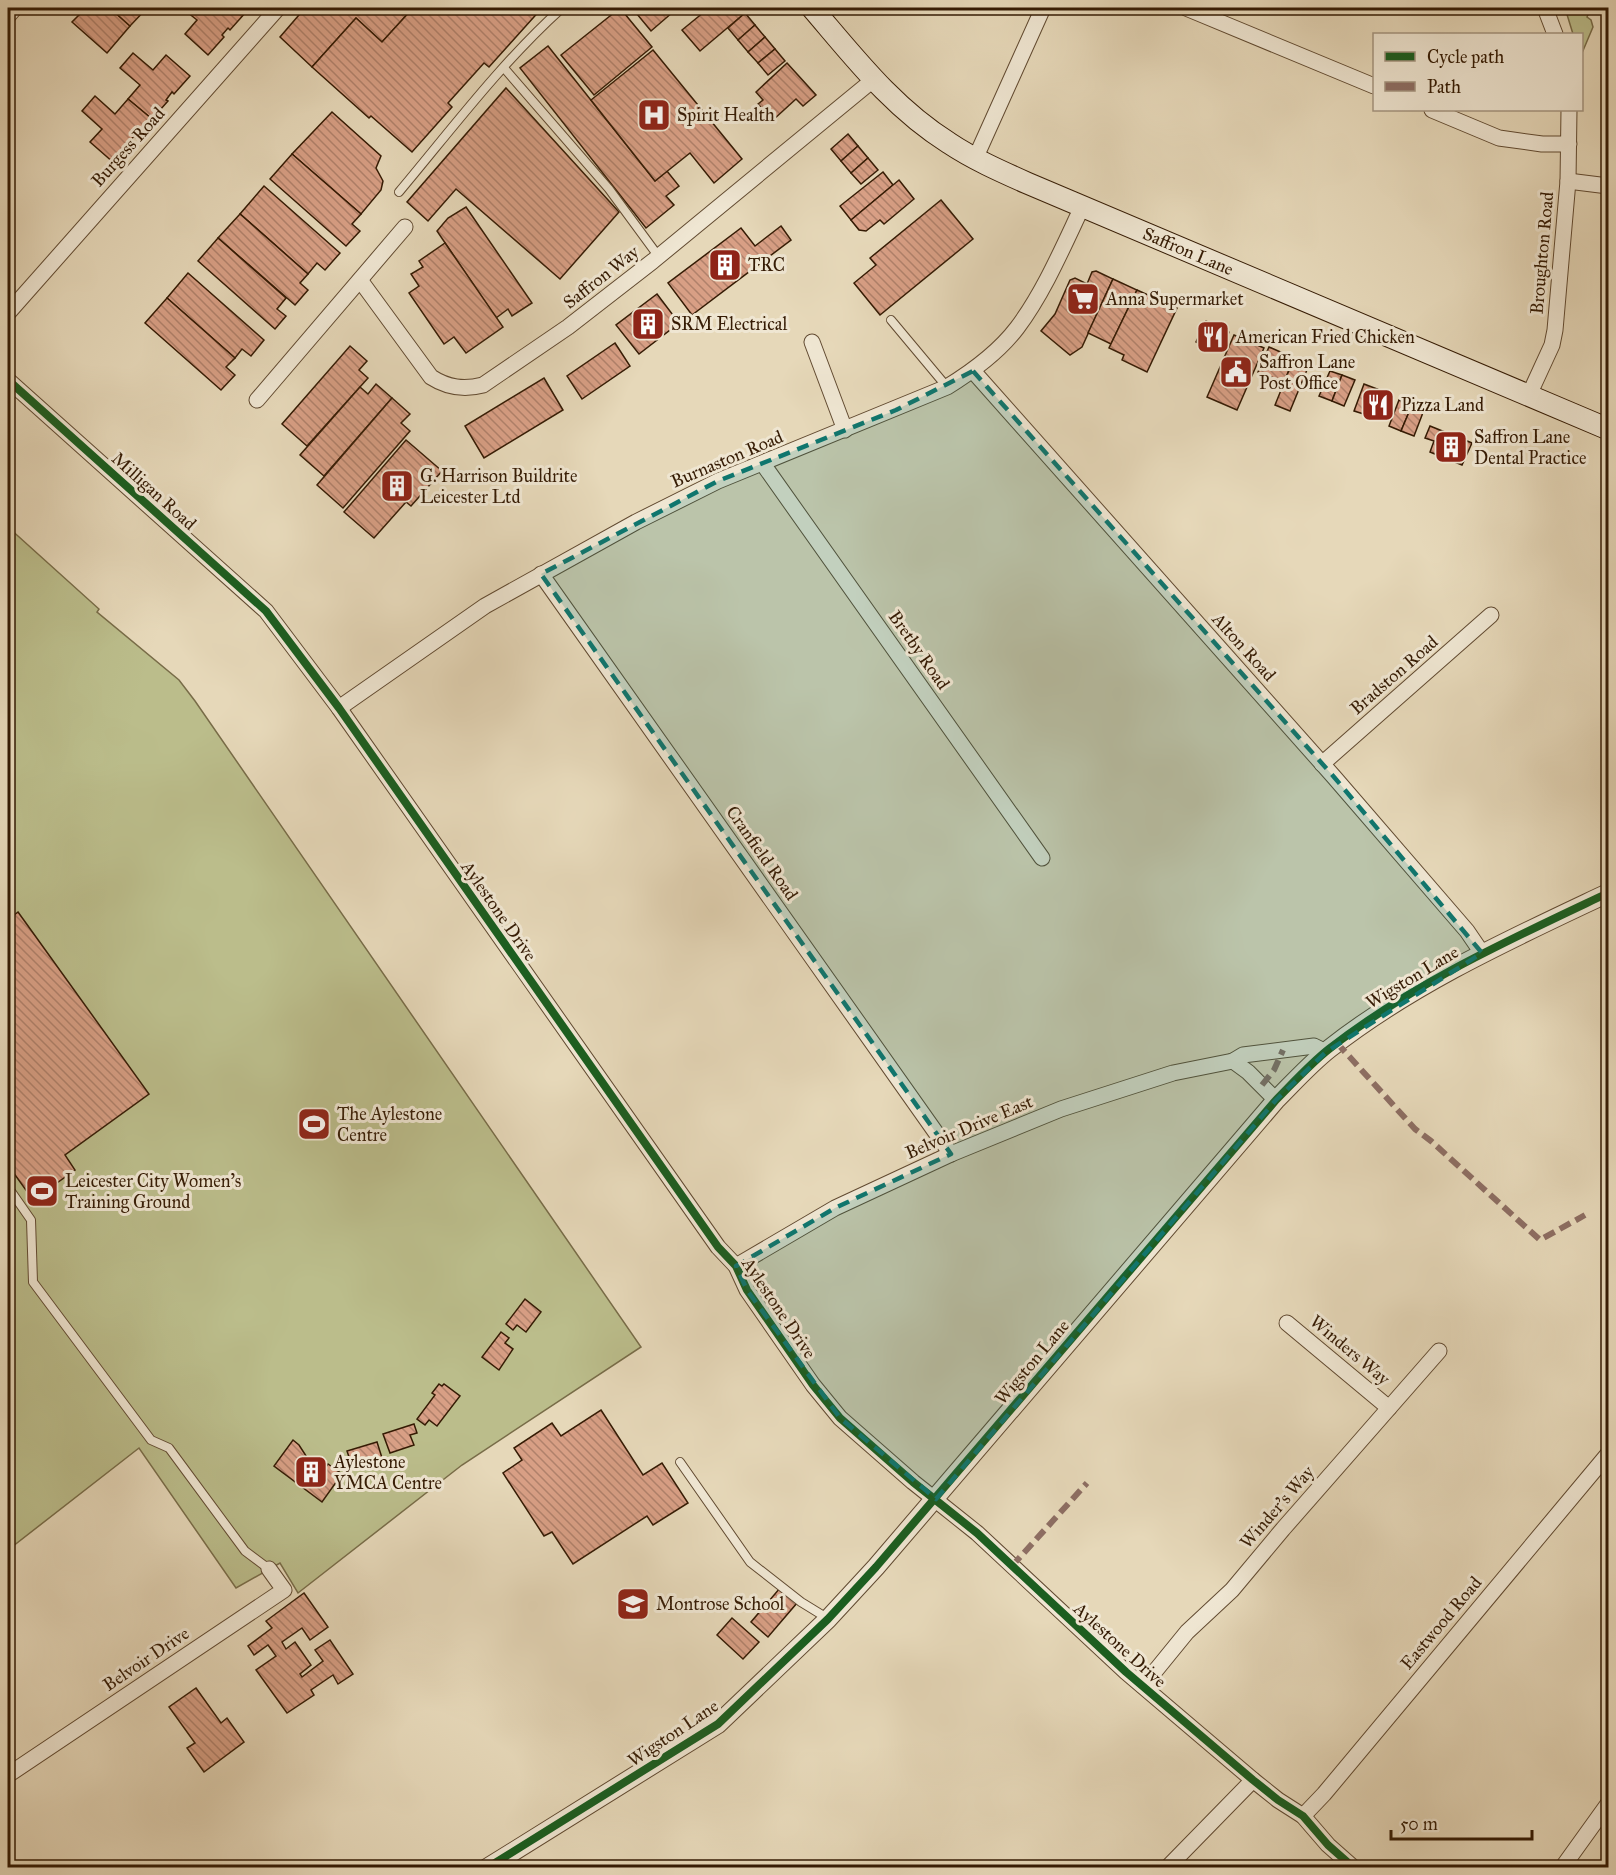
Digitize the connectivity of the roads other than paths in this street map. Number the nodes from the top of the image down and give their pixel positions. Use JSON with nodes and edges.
{"nodes":[{"id":1,"x":15,"y":8,"type":"edge"},
{"id":2,"x":278,"y":8,"type":"edge"},
{"id":3,"x":562,"y":8,"type":"edge"},
{"id":4,"x":812,"y":8,"type":"edge"},
{"id":5,"x":1043,"y":8,"type":"edge"},
{"id":6,"x":1186,"y":8,"type":"edge"},
{"id":7,"x":1545,"y":8,"type":"edge"},
{"id":8,"x":8,"y":16,"type":"edge"},
{"id":9,"x":1555,"y":33,"type":"edge"},
{"id":10,"x":504,"y":68,"type":"junction"},
{"id":11,"x":873,"y":80,"type":"junction"},
{"id":12,"x":1373,"y":86,"type":"edge"},
{"id":13,"x":1434,"y":111,"type":"edge"},
{"id":14,"x":1569,"y":111,"type":"edge"},
{"id":15,"x":1569,"y":144,"type":"junction"},
{"id":16,"x":975,"y":159,"type":"junction"},
{"id":17,"x":1568,"y":181,"type":"junction"},
{"id":18,"x":1608,"y":186,"type":"edge"},
{"id":19,"x":399,"y":192,"type":"dead end"},
{"id":20,"x":1082,"y":207,"type":"junction"},
{"id":21,"x":405,"y":227,"type":"dead end"},
{"id":22,"x":659,"y":257,"type":"junction"},
{"id":23,"x":360,"y":280,"type":"junction"},
{"id":24,"x":8,"y":313,"type":"edge"},
{"id":25,"x":891,"y":320,"type":"dead end"},
{"id":26,"x":812,"y":342,"type":"dead end"},
{"id":27,"x":973,"y":371,"type":"junction"},
{"id":28,"x":8,"y":381,"type":"edge"},
{"id":29,"x":947,"y":387,"type":"junction"},
{"id":30,"x":1529,"y":395,"type":"junction"},
{"id":31,"x":257,"y":400,"type":"dead end"},
{"id":32,"x":1608,"y":429,"type":"edge"},
{"id":33,"x":845,"y":430,"type":"junction"},
{"id":34,"x":763,"y":464,"type":"junction"},
{"id":35,"x":541,"y":573,"type":"junction"},
{"id":36,"x":1491,"y":615,"type":"dead end"},
{"id":37,"x":279,"y":626,"type":"joint"},
{"id":38,"x":339,"y":708,"type":"junction"},
{"id":39,"x":1322,"y":764,"type":"junction"},
{"id":40,"x":1042,"y":858,"type":"dead end"},
{"id":41,"x":1608,"y":893,"type":"edge"},
{"id":42,"x":1482,"y":953,"type":"junction"},
{"id":43,"x":1326,"y":1052,"type":"junction"},
{"id":44,"x":1233,"y":1061,"type":"junction"},
{"id":45,"x":1276,"y":1100,"type":"junction"},
{"id":46,"x":951,"y":1155,"type":"junction"},
{"id":47,"x":8,"y":1187,"type":"edge"},
{"id":48,"x":736,"y":1266,"type":"junction"},
{"id":49,"x":1287,"y":1323,"type":"dead end"},
{"id":50,"x":1439,"y":1351,"type":"dead end"},
{"id":51,"x":1389,"y":1408,"type":"junction"},
{"id":52,"x":1608,"y":1454,"type":"edge"},
{"id":53,"x":680,"y":1462,"type":"dead end"},
{"id":54,"x":936,"y":1499,"type":"junction"},
{"id":55,"x":269,"y":1569,"type":"joint"},
{"id":56,"x":828,"y":1619,"type":"junction"},
{"id":57,"x":1143,"y":1686,"type":"junction"},
{"id":58,"x":8,"y":1775,"type":"edge"},
{"id":59,"x":1253,"y":1780,"type":"junction"},
{"id":60,"x":1608,"y":1804,"type":"edge"},
{"id":61,"x":1303,"y":1816,"type":"junction"},
{"id":62,"x":487,"y":1868,"type":"edge"},
{"id":63,"x":1167,"y":1868,"type":"edge"},
{"id":64,"x":1354,"y":1868,"type":"edge"},
{"id":65,"x":1562,"y":1868,"type":"edge"}],
"edges":[{"from":1,"to":8,"type":"street"},
{"from":2,"to":24,"type":"street","name":"Burgess Road"},
{"from":3,"to":10,"type":"lane"},
{"from":4,"to":11,"type":"main road","name":"Saffron Lane"},
{"from":5,"to":16,"type":"street"},
{"from":6,"to":12,"type":"street"},
{"from":7,"to":9,"type":"street"},
{"from":10,"to":19,"type":"lane"},
{"from":10,"to":22,"type":"lane"},
{"from":11,"to":16,"type":"main road","name":"Saffron Lane"},
{"from":11,"to":22,"type":"street","name":"Saffron Way"},
{"from":13,"to":15,"type":"street"},
{"from":14,"to":15,"type":"street","name":"Broughton Road"},
{"from":15,"to":17,"type":"street","name":"Broughton Road"},
{"from":16,"to":20,"type":"main road","name":"Saffron Lane"},
{"from":17,"to":18,"type":"street"},
{"from":17,"to":30,"type":"street","name":"Broughton Road"},
{"from":20,"to":27,"type":"street","name":"Burnaston Road"},
{"from":20,"to":30,"type":"main road","name":"Saffron Lane"},
{"from":21,"to":23,"type":"street"},
{"from":22,"to":23,"type":"street","name":"Saffron Way"},
{"from":23,"to":31,"type":"street"},
{"from":25,"to":29,"type":"lane"},
{"from":26,"to":33,"type":"street"},
{"from":27,"to":29,"type":"street","name":"Burnaston Road"},
{"from":27,"to":39,"type":"street","name":"Alton Road"},
{"from":28,"to":37,"type":"street","name":"Milligan Road"},
{"from":29,"to":33,"type":"street","name":"Burnaston Road"},
{"from":30,"to":32,"type":"main road","name":"Saffron Lane"},
{"from":33,"to":34,"type":"street","name":"Burnaston Road"},
{"from":34,"to":35,"type":"street","name":"Burnaston Road"},
{"from":34,"to":40,"type":"street","name":"Bretby Road"},
{"from":35,"to":38,"type":"street","name":"Burnaston Road"},
{"from":35,"to":46,"type":"street","name":"Cranfield Road"},
{"from":36,"to":39,"type":"street","name":"Bradston Road"},
{"from":37,"to":38,"type":"street","name":"Aylestone Drive"},
{"from":38,"to":48,"type":"street","name":"Aylestone Drive"},
{"from":39,"to":42,"type":"street","name":"Alton Road"},
{"from":41,"to":42,"type":"street","name":"Wigston Lane"},
{"from":42,"to":43,"type":"street","name":"Wigston Lane"},
{"from":43,"to":44,"type":"street","name":"Belvoir Drive East"},
{"from":43,"to":45,"type":"street","name":"Wigston Lane"},
{"from":44,"to":45,"type":"street"},
{"from":44,"to":46,"type":"street","name":"Belvoir Drive East"},
{"from":45,"to":54,"type":"street","name":"Wigston Lane"},
{"from":46,"to":48,"type":"street","name":"Belvoir Drive East"},
{"from":47,"to":55,"type":"lane"},
{"from":48,"to":54,"type":"street","name":"Aylestone Drive"},
{"from":49,"to":51,"type":"street","name":"Winders Way"},
{"from":50,"to":51,"type":"street","name":"Winder's Way"},
{"from":51,"to":57,"type":"street","name":"Winder's Way"},
{"from":52,"to":61,"type":"street","name":"Eastwood Road"},
{"from":53,"to":56,"type":"lane"},
{"from":54,"to":56,"type":"street","name":"Wigston Lane"},
{"from":54,"to":57,"type":"street","name":"Aylestone Drive"},
{"from":55,"to":58,"type":"street","name":"Belvoir Drive"},
{"from":56,"to":62,"type":"street","name":"Wigston Lane"},
{"from":57,"to":59,"type":"street","name":"Aylestone Drive"},
{"from":59,"to":61,"type":"street","name":"Aylestone Drive"},
{"from":59,"to":63,"type":"street"},
{"from":60,"to":65,"type":"street"},
{"from":61,"to":64,"type":"street","name":"Aylestone Drive"}]}
